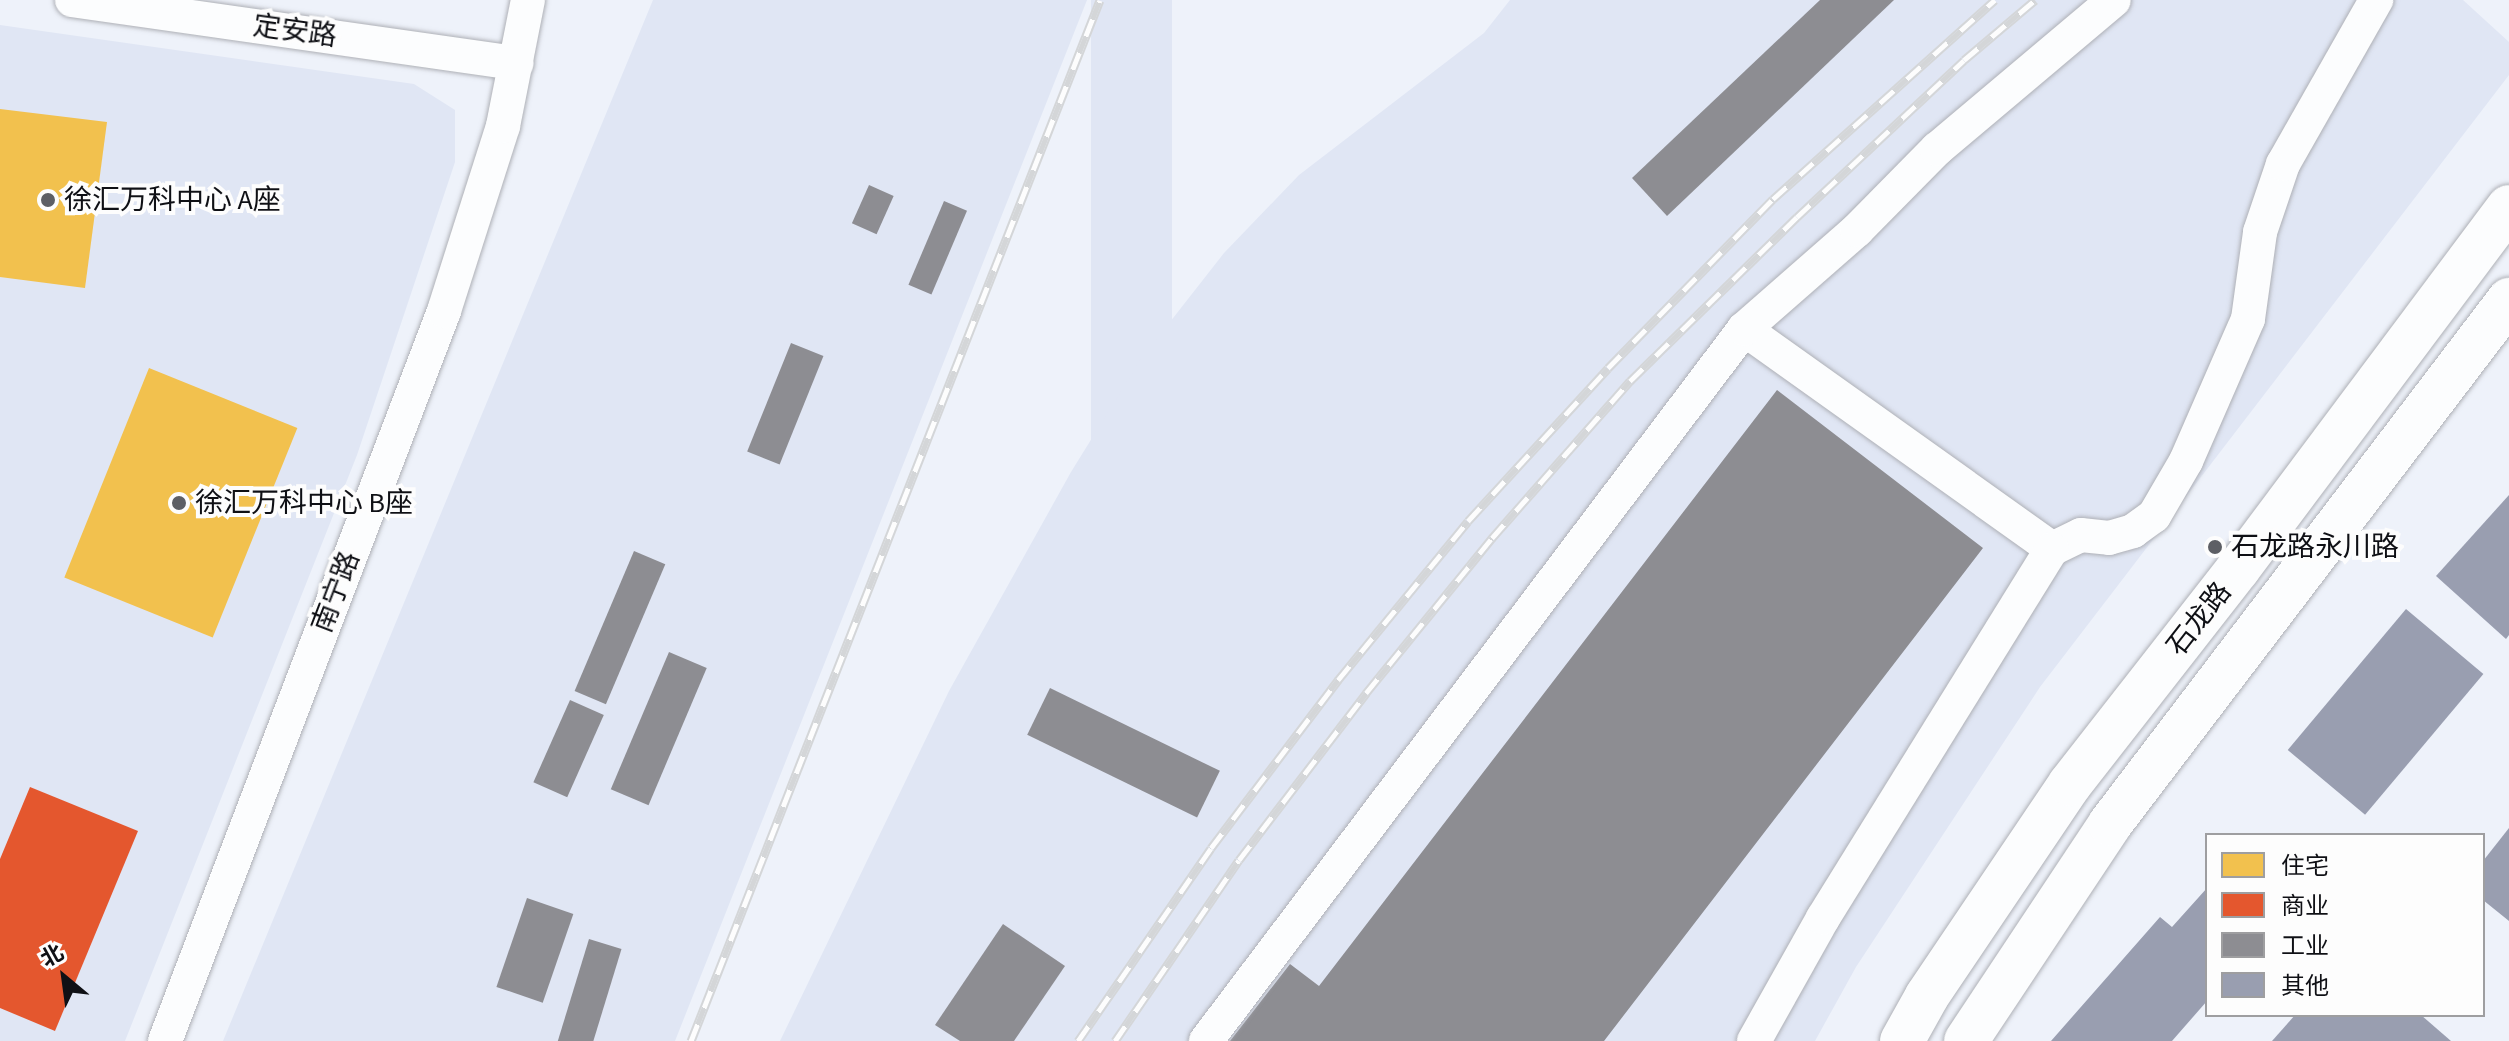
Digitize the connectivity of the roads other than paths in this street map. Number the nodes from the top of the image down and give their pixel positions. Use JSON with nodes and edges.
{"nodes":[{"id":1,"x":72,"y":0,"type":"edge"},
{"id":2,"x":528,"y":0,"type":"edge"},
{"id":3,"x":2114,"y":0,"type":"edge"},
{"id":4,"x":2376,"y":0,"type":"edge"},
{"id":5,"x":517,"y":63,"type":"junction"},
{"id":6,"x":2506,"y":217,"type":"edge"},
{"id":7,"x":2509,"y":300,"type":"edge"},
{"id":8,"x":1744,"y":329,"type":"junction"},
{"id":9,"x":2052,"y":549,"type":"junction"},
{"id":10,"x":165,"y":1041,"type":"edge"},
{"id":11,"x":1206,"y":1041,"type":"edge"},
{"id":12,"x":1754,"y":1041,"type":"edge"},
{"id":13,"x":1902,"y":1041,"type":"edge"},
{"id":14,"x":1966,"y":1041,"type":"edge"}],
"edges":[{"from":1,"to":5,"type":"street","name":"定安路"},
{"from":2,"to":5,"type":"street","name":"南宁路"},
{"from":3,"to":8,"type":"street"},
{"from":4,"to":9,"type":"street"},
{"from":5,"to":10,"type":"street","name":"南宁路"},
{"from":6,"to":13,"type":"main road","name":"石龙路"},
{"from":7,"to":14,"type":"main road","name":"石龙路"},
{"from":8,"to":9,"type":"street"},
{"from":8,"to":11,"type":"street"},
{"from":9,"to":12,"type":"street"}]}
